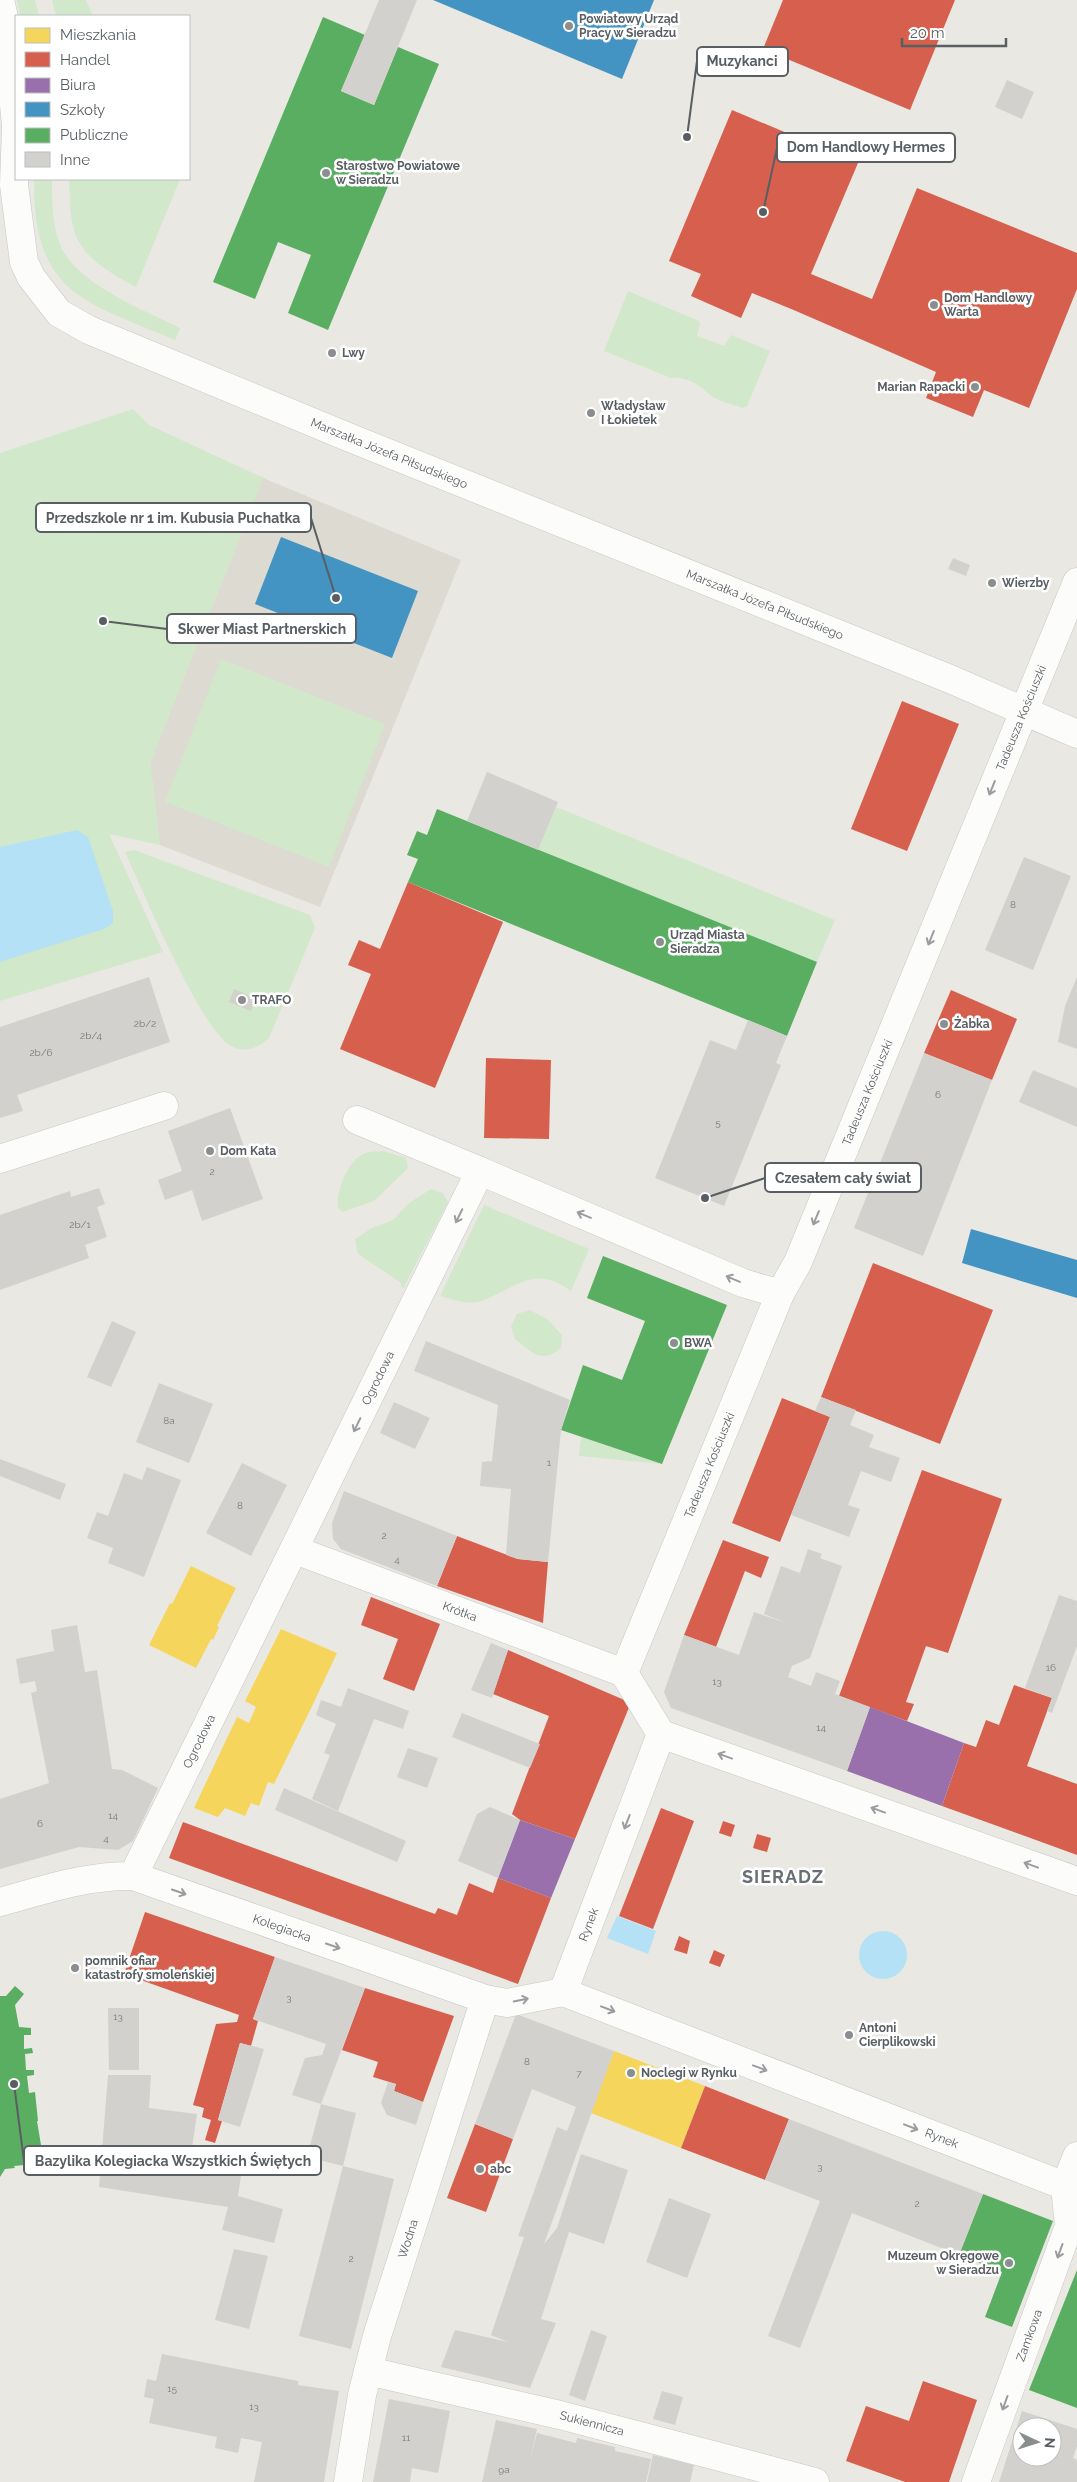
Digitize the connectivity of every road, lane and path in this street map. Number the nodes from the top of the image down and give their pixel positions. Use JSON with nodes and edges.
{"nodes":[{"id":1,"x":0,"y":0,"type":"edge"},
{"id":2,"x":15,"y":115,"type":"edge"},
{"id":3,"x":15,"y":156,"type":"edge"},
{"id":4,"x":1077,"y":582,"type":"edge"},
{"id":5,"x":1024,"y":710,"type":"junction"},
{"id":6,"x":1077,"y":734,"type":"edge"},
{"id":7,"x":164,"y":1106,"type":"dead end"},
{"id":8,"x":357,"y":1120,"type":"dead end"},
{"id":9,"x":0,"y":1159,"type":"edge"},
{"id":10,"x":480,"y":1171,"type":"junction"},
{"id":11,"x":780,"y":1294,"type":"junction"},
{"id":12,"x":295,"y":1550,"type":"junction"},
{"id":13,"x":624,"y":1674,"type":"junction"},
{"id":14,"x":661,"y":1734,"type":"junction"},
{"id":15,"x":133,"y":1876,"type":"junction"},
{"id":16,"x":1077,"y":1881,"type":"edge"},
{"id":17,"x":0,"y":1902,"type":"edge"},
{"id":18,"x":563,"y":1992,"type":"junction"},
{"id":19,"x":485,"y":1999,"type":"junction"},
{"id":20,"x":1077,"y":2156,"type":"edge"},
{"id":21,"x":1071,"y":2195,"type":"edge"},
{"id":22,"x":368,"y":2371,"type":"junction"},
{"id":23,"x":348,"y":2482,"type":"edge"},
{"id":24,"x":815,"y":2482,"type":"edge"},
{"id":25,"x":976,"y":2482,"type":"edge"}],
"edges":[{"from":1,"to":2,"type":"street","name":"Marszałka Józefa Piłsudskiego"},
{"from":3,"to":5,"type":"street","name":"Marszałka Józefa Piłsudskiego"},
{"from":4,"to":5,"type":"street","name":"Tadeusza Kościuszki"},
{"from":5,"to":6,"type":"street","name":"Marszałka Józefa Piłsudskiego"},
{"from":5,"to":11,"type":"street","name":"Tadeusza Kościuszki","one_way":true},
{"from":7,"to":9,"type":"street"},
{"from":8,"to":10,"type":"street"},
{"from":11,"to":10,"type":"street","one_way":true},
{"from":10,"to":12,"type":"street","name":"Ogrodowa","one_way":true},
{"from":11,"to":13,"type":"street","name":"Tadeusza Kościuszki"},
{"from":12,"to":13,"type":"street","name":"Krótka"},
{"from":12,"to":15,"type":"street","name":"Ogrodowa"},
{"from":13,"to":14,"type":"street"},
{"from":16,"to":14,"type":"street","one_way":true},
{"from":14,"to":18,"type":"street","name":"Rynek","one_way":true},
{"from":15,"to":17,"type":"street","name":"Kolegiacka"},
{"from":15,"to":19,"type":"street","name":"Kolegiacka","one_way":true},
{"from":19,"to":18,"type":"street","name":"Kolegiacka","one_way":true},
{"from":18,"to":21,"type":"street","name":"Rynek","one_way":true},
{"from":19,"to":22,"type":"street","name":"Wodna"},
{"from":20,"to":21,"type":"street"},
{"from":21,"to":25,"type":"street","name":"Zamkowa","one_way":true},
{"from":22,"to":23,"type":"street","name":"Wodna"},
{"from":22,"to":24,"type":"street","name":"Sukiennicza"}]}
